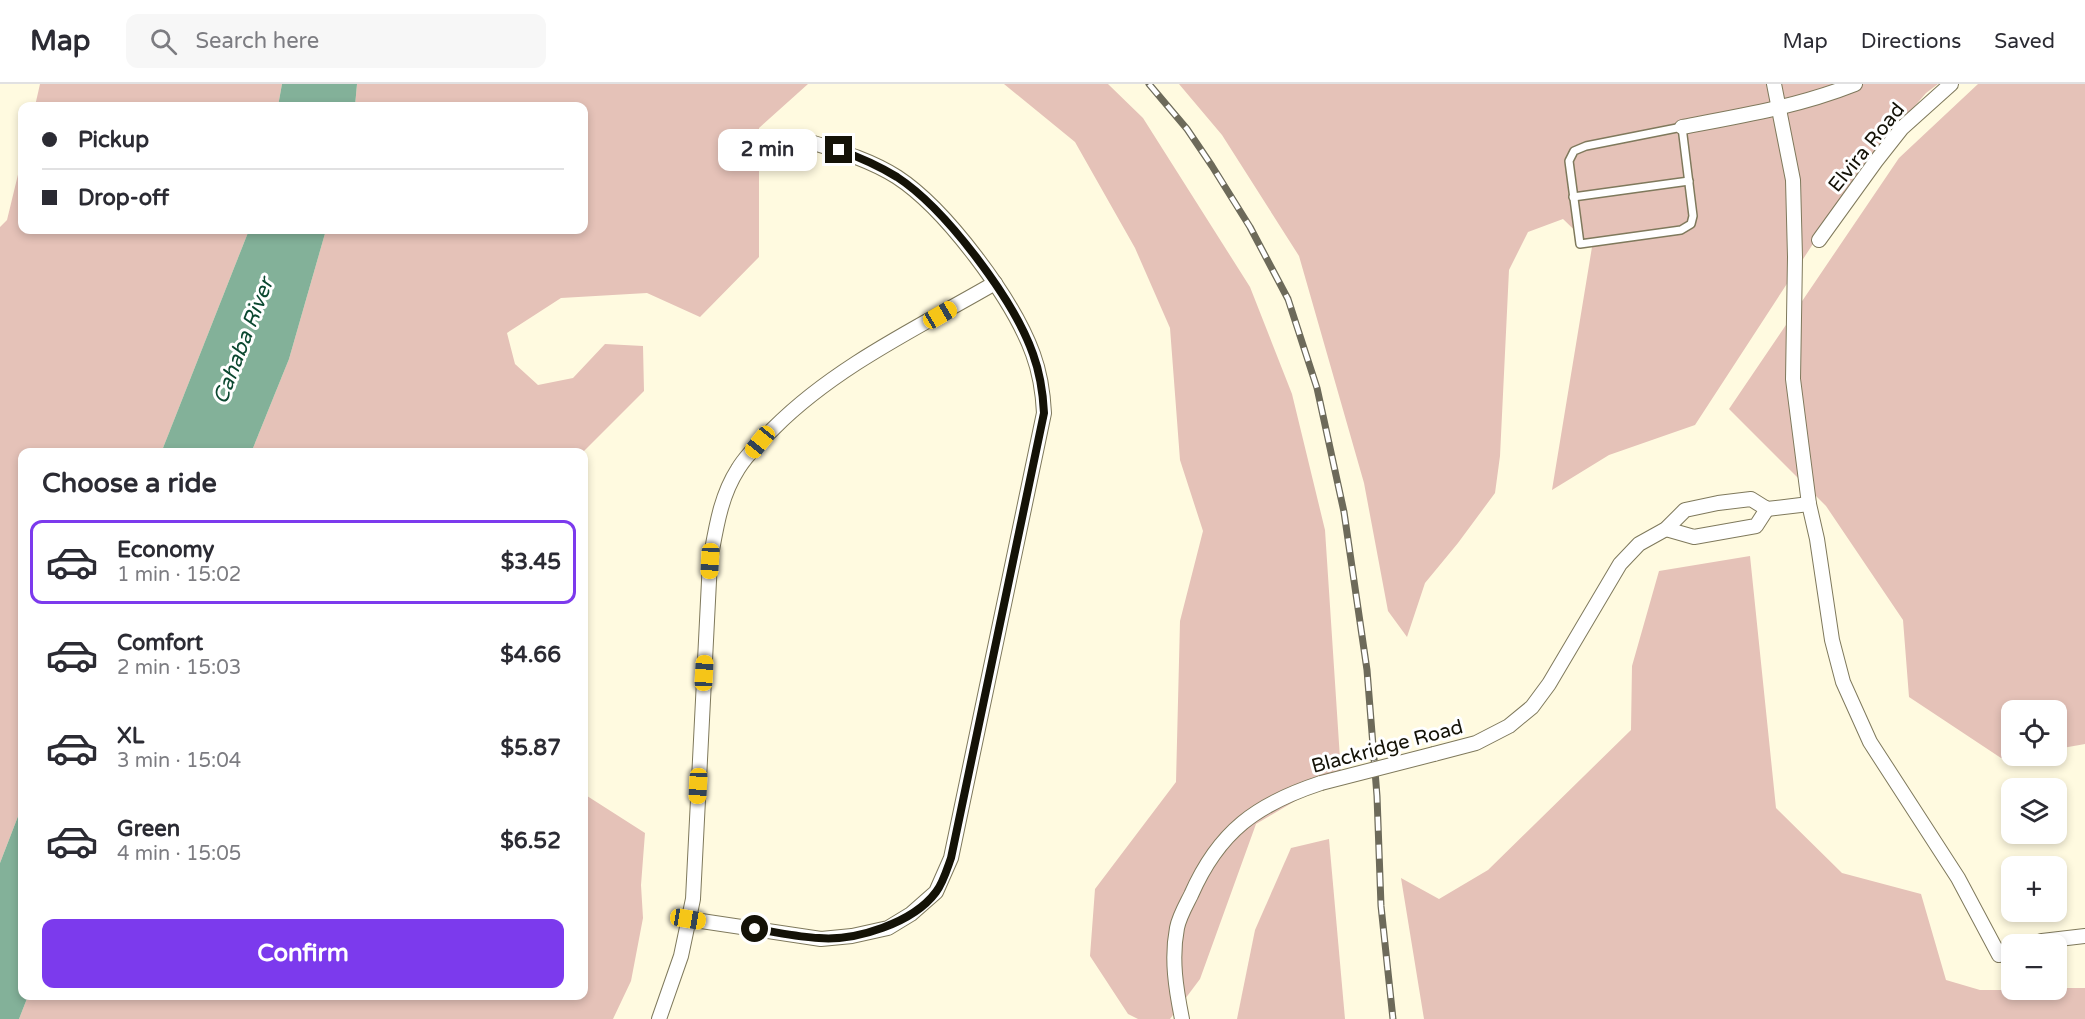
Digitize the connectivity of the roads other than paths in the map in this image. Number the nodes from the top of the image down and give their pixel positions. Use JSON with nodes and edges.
{"nodes":[{"id":1,"x":1774,"y":84,"type":"edge"},
{"id":2,"x":1855,"y":84,"type":"edge"},
{"id":3,"x":1951,"y":84,"type":"edge"},
{"id":4,"x":1780,"y":108,"type":"junction"},
{"id":5,"x":1682,"y":127,"type":"junction"},
{"id":6,"x":804,"y":140,"type":"dead end"},
{"id":7,"x":1689,"y":181,"type":"junction"},
{"id":8,"x":1573,"y":197,"type":"junction"},
{"id":9,"x":1819,"y":240,"type":"dead end"},
{"id":10,"x":995,"y":284,"type":"junction"},
{"id":11,"x":1809,"y":504,"type":"junction"},
{"id":12,"x":1767,"y":509,"type":"junction"},
{"id":13,"x":1666,"y":529,"type":"junction"},
{"id":14,"x":688,"y":919,"type":"junction"},
{"id":15,"x":2085,"y":936,"type":"edge"},
{"id":16,"x":2067,"y":938,"type":"edge"},
{"id":17,"x":2001,"y":954,"type":"edge"},
{"id":18,"x":659,"y":1019,"type":"edge"},
{"id":19,"x":1182,"y":1019,"type":"edge"}],
"edges":[{"from":1,"to":4,"type":"street"},
{"from":2,"to":4,"type":"street"},
{"from":3,"to":9,"type":"street","name":"Elvira Road"},
{"from":4,"to":5,"type":"street"},
{"from":4,"to":11,"type":"street"},
{"from":5,"to":7,"type":"lane"},
{"from":5,"to":8,"type":"lane"},
{"from":6,"to":10,"type":"street"},
{"from":7,"to":8,"type":"lane"},
{"from":7,"to":8,"type":"lane"},
{"from":10,"to":14,"type":"street"},
{"from":10,"to":14,"type":"street"},
{"from":11,"to":12,"type":"street","name":"Blackridge Road"},
{"from":11,"to":17,"type":"street"},
{"from":12,"to":13,"type":"street"},
{"from":12,"to":13,"type":"street","name":"Blackridge Road"},
{"from":13,"to":19,"type":"street","name":"Blackridge Road","bridge":true},
{"from":14,"to":18,"type":"street"},
{"from":15,"to":16,"type":"street"}]}
